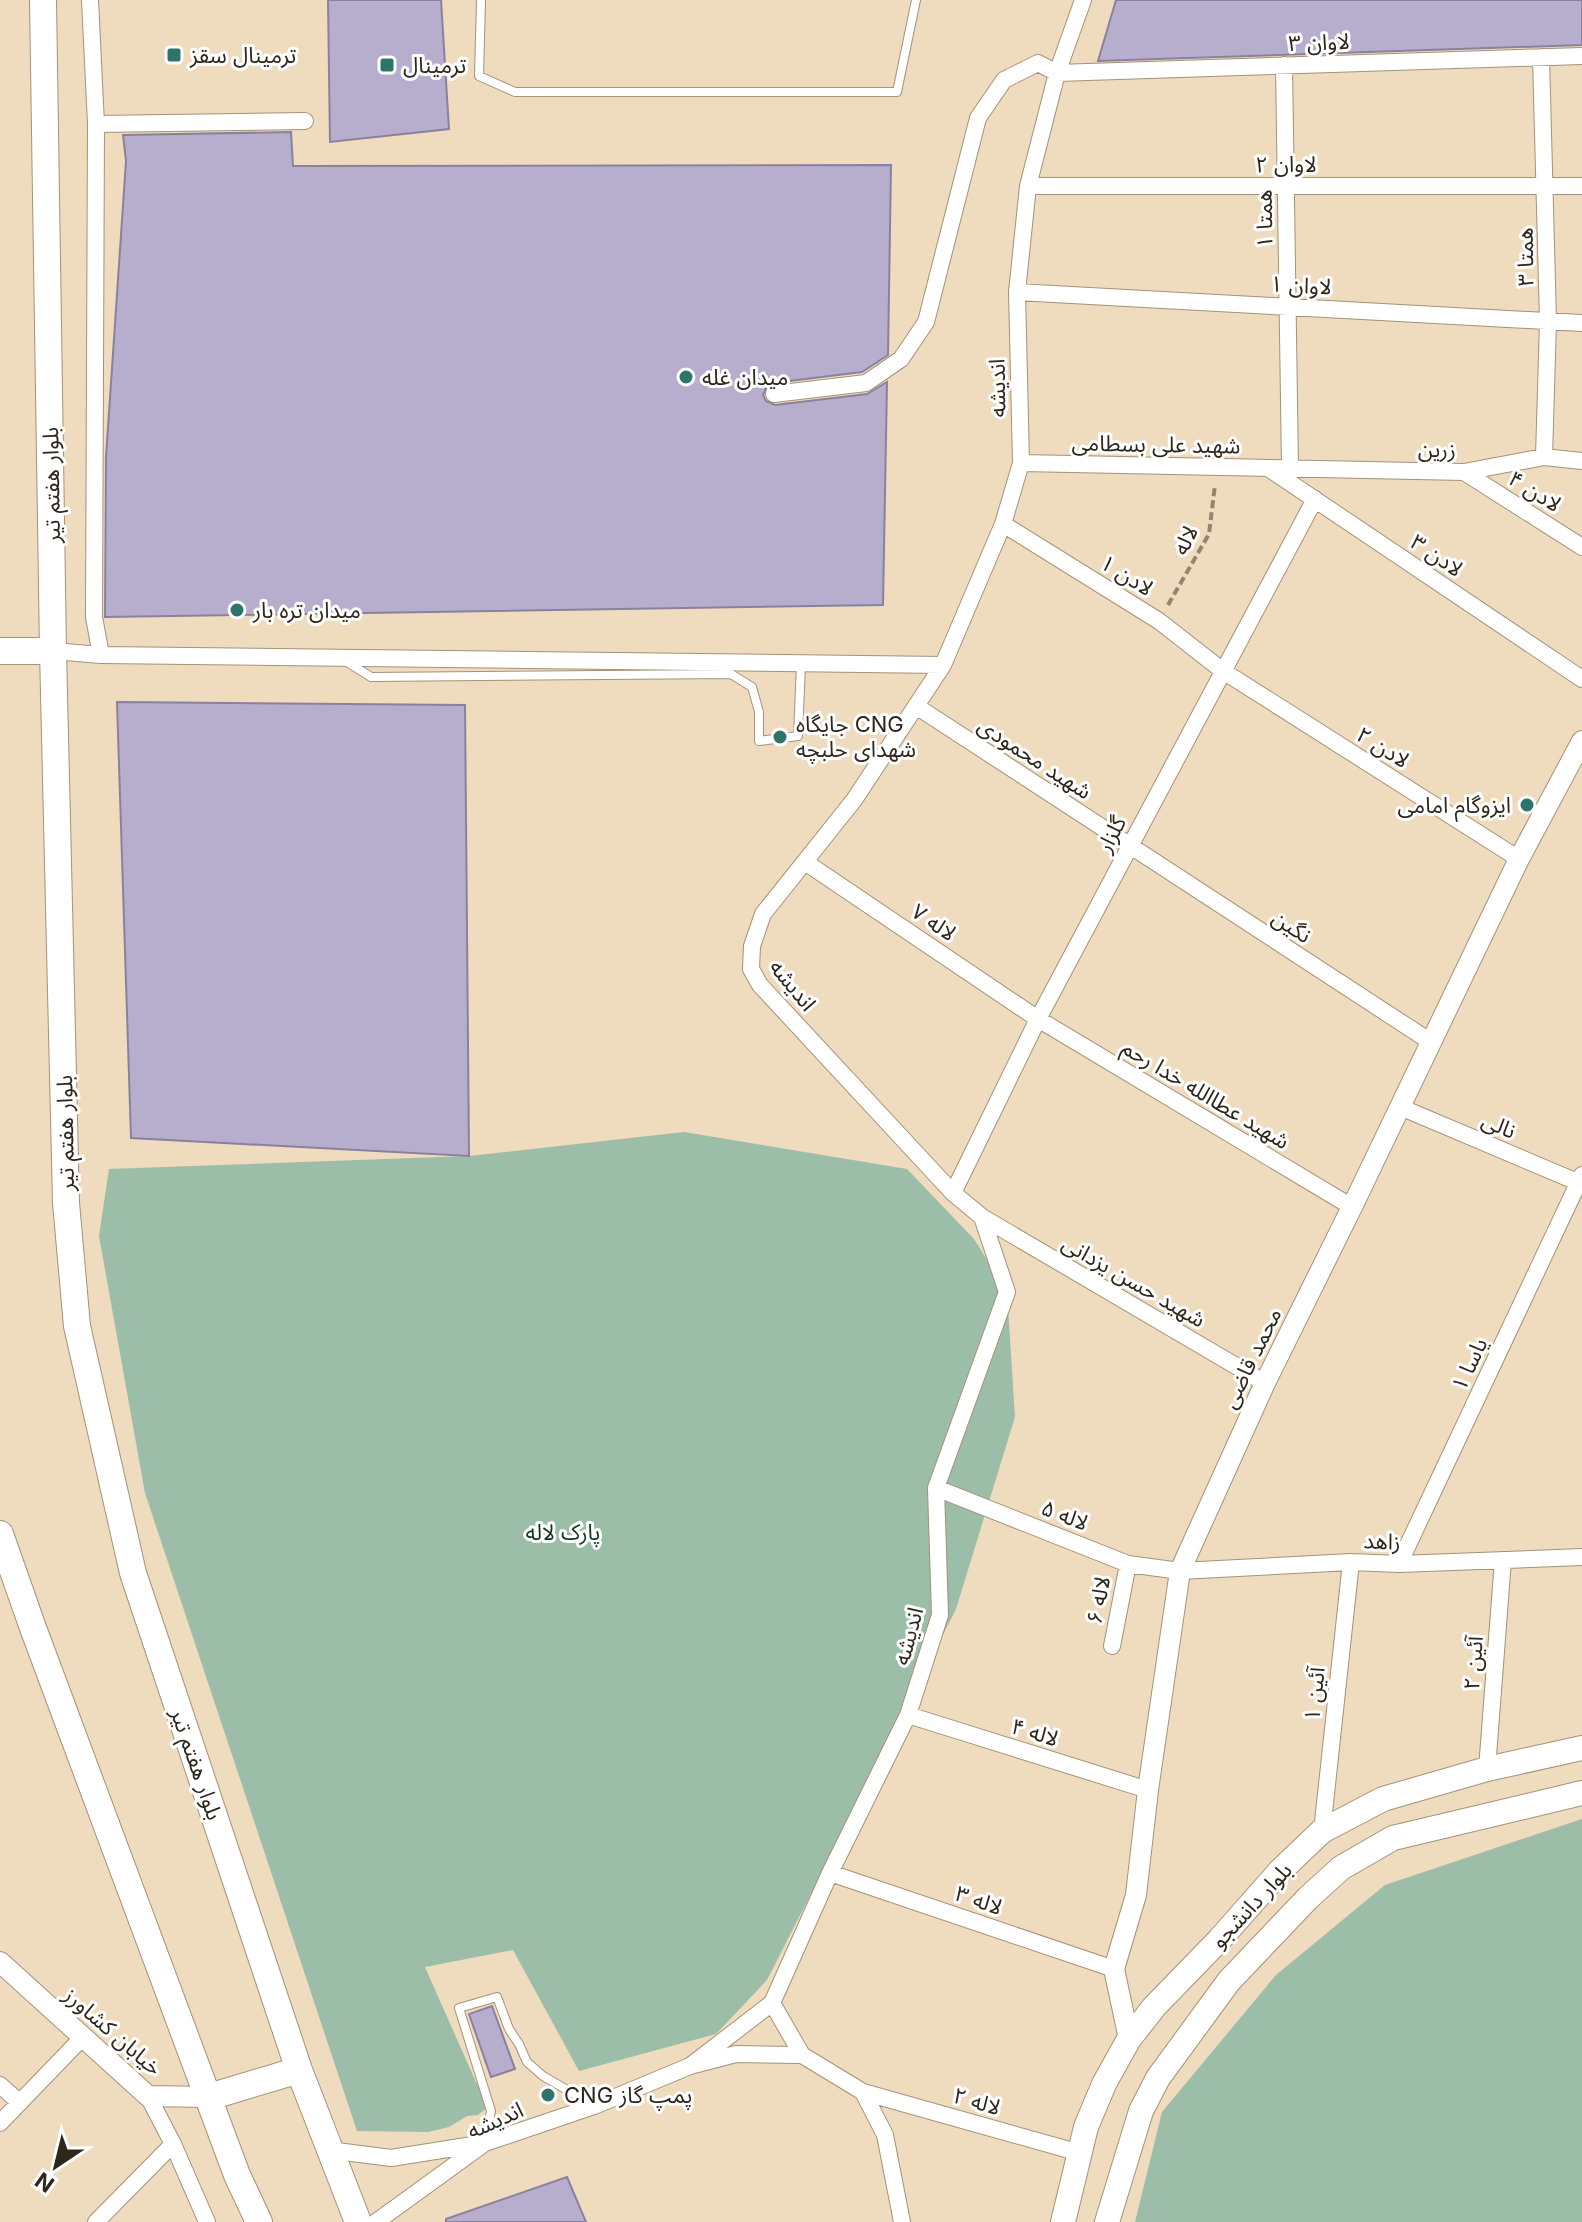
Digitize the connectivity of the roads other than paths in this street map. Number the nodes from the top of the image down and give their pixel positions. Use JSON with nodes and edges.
{"nodes":[{"id":1,"x":43,"y":0,"type":"edge"},
{"id":2,"x":90,"y":0,"type":"edge"},
{"id":3,"x":481,"y":0,"type":"edge"},
{"id":4,"x":916,"y":0,"type":"edge"},
{"id":5,"x":1083,"y":0,"type":"edge"},
{"id":6,"x":1582,"y":56,"type":"edge"},
{"id":7,"x":1541,"y":57,"type":"junction"},
{"id":8,"x":1284,"y":65,"type":"junction"},
{"id":9,"x":1057,"y":73,"type":"junction"},
{"id":10,"x":305,"y":121,"type":"dead end"},
{"id":11,"x":96,"y":124,"type":"junction"},
{"id":12,"x":1028,"y":186,"type":"junction"},
{"id":13,"x":1285,"y":186,"type":"junction"},
{"id":14,"x":1545,"y":186,"type":"junction"},
{"id":15,"x":1582,"y":186,"type":"edge"},
{"id":16,"x":1017,"y":292,"type":"junction"},
{"id":17,"x":1288,"y":307,"type":"junction"},
{"id":18,"x":1548,"y":321,"type":"junction"},
{"id":19,"x":1582,"y":323,"type":"edge"},
{"id":20,"x":774,"y":394,"type":"dead end"},
{"id":21,"x":1544,"y":457,"type":"junction"},
{"id":22,"x":1582,"y":461,"type":"edge"},
{"id":23,"x":1021,"y":463,"type":"junction"},
{"id":24,"x":1267,"y":468,"type":"junction"},
{"id":25,"x":1290,"y":468,"type":"junction"},
{"id":26,"x":1464,"y":472,"type":"junction"},
{"id":27,"x":1315,"y":499,"type":"junction"},
{"id":28,"x":1003,"y":524,"type":"junction"},
{"id":29,"x":1582,"y":547,"type":"edge"},
{"id":30,"x":0,"y":651,"type":"edge"},
{"id":31,"x":53,"y":651,"type":"junction"},
{"id":32,"x":101,"y":655,"type":"junction"},
{"id":33,"x":336,"y":656,"type":"junction"},
{"id":34,"x":801,"y":663,"type":"junction"},
{"id":35,"x":943,"y":665,"type":"junction"},
{"id":36,"x":1223,"y":671,"type":"junction"},
{"id":37,"x":1582,"y":679,"type":"edge"},
{"id":38,"x":916,"y":706,"type":"junction"},
{"id":39,"x":1582,"y":741,"type":"edge"},
{"id":40,"x":1129,"y":846,"type":"junction"},
{"id":41,"x":1519,"y":859,"type":"junction"},
{"id":42,"x":805,"y":862,"type":"junction"},
{"id":43,"x":1038,"y":1019,"type":"junction"},
{"id":44,"x":1431,"y":1042,"type":"junction"},
{"id":45,"x":1400,"y":1107,"type":"junction"},
{"id":46,"x":1581,"y":1180,"type":"edge"},
{"id":47,"x":953,"y":1193,"type":"junction"},
{"id":48,"x":1352,"y":1207,"type":"junction"},
{"id":49,"x":982,"y":1217,"type":"junction"},
{"id":50,"x":1265,"y":1383,"type":"junction"},
{"id":51,"x":936,"y":1488,"type":"junction"},
{"id":52,"x":0,"y":1534,"type":"edge"},
{"id":53,"x":1582,"y":1557,"type":"edge"},
{"id":54,"x":1503,"y":1560,"type":"junction"},
{"id":55,"x":1351,"y":1562,"type":"junction"},
{"id":56,"x":1128,"y":1564,"type":"junction"},
{"id":57,"x":1399,"y":1564,"type":"junction"},
{"id":58,"x":1180,"y":1571,"type":"junction"},
{"id":59,"x":1112,"y":1646,"type":"dead end"},
{"id":60,"x":908,"y":1715,"type":"junction"},
{"id":61,"x":1582,"y":1748,"type":"edge"},
{"id":62,"x":1487,"y":1769,"type":"junction"},
{"id":63,"x":1148,"y":1790,"type":"junction"},
{"id":64,"x":1582,"y":1793,"type":"edge"},
{"id":65,"x":1322,"y":1831,"type":"junction"},
{"id":66,"x":830,"y":1873,"type":"junction"},
{"id":67,"x":0,"y":1962,"type":"edge"},
{"id":68,"x":1114,"y":1969,"type":"junction"},
{"id":69,"x":772,"y":2003,"type":"junction"},
{"id":70,"x":82,"y":2038,"type":"junction"},
{"id":71,"x":1129,"y":2039,"type":"junction"},
{"id":72,"x":802,"y":2055,"type":"junction"},
{"id":73,"x":690,"y":2066,"type":"junction"},
{"id":74,"x":299,"y":2070,"type":"junction"},
{"id":75,"x":0,"y":2085,"type":"edge"},
{"id":76,"x":863,"y":2092,"type":"junction"},
{"id":77,"x":148,"y":2096,"type":"junction"},
{"id":78,"x":209,"y":2097,"type":"junction"},
{"id":79,"x":19,"y":2102,"type":"junction"},
{"id":80,"x":594,"y":2106,"type":"junction"},
{"id":81,"x":0,"y":2123,"type":"edge"},
{"id":82,"x":485,"y":2143,"type":"junction"},
{"id":83,"x":173,"y":2144,"type":"junction"},
{"id":84,"x":329,"y":2150,"type":"junction"},
{"id":85,"x":1080,"y":2153,"type":"junction"},
{"id":86,"x":96,"y":2222,"type":"edge"},
{"id":87,"x":207,"y":2222,"type":"edge"},
{"id":88,"x":259,"y":2222,"type":"edge"},
{"id":89,"x":358,"y":2222,"type":"edge"},
{"id":90,"x":376,"y":2222,"type":"edge"},
{"id":91,"x":902,"y":2222,"type":"edge"},
{"id":92,"x":1063,"y":2222,"type":"edge"},
{"id":93,"x":1107,"y":2222,"type":"edge"}],
"edges":[{"from":1,"to":31,"type":"main road","name":"بلوار هفتم تیر"},
{"from":2,"to":11,"type":"street"},
{"from":3,"to":4,"type":"lane"},
{"from":5,"to":9,"type":"street","name":"اندیشه"},
{"from":6,"to":7,"type":"street","name":"لاوان ۳"},
{"from":7,"to":8,"type":"street","name":"لاوان ۳"},
{"from":7,"to":14,"type":"street","name":"همتا ۳"},
{"from":8,"to":9,"type":"street","name":"لاوان ۳"},
{"from":8,"to":13,"type":"street","name":"همتا ۱"},
{"from":9,"to":12,"type":"street","name":"اندیشه"},
{"from":9,"to":20,"type":"street","name":"لاوان ۳"},
{"from":10,"to":11,"type":"street"},
{"from":11,"to":32,"type":"street"},
{"from":12,"to":13,"type":"street","name":"لاوان ۲"},
{"from":12,"to":16,"type":"street","name":"اندیشه"},
{"from":13,"to":14,"type":"street","name":"لاوان ۲"},
{"from":13,"to":17,"type":"street","name":"همتا ۱"},
{"from":14,"to":15,"type":"street","name":"لاوان ۲"},
{"from":14,"to":18,"type":"street","name":"همتا ۳"},
{"from":16,"to":17,"type":"street","name":"لاوان ۱"},
{"from":16,"to":23,"type":"street","name":"اندیشه"},
{"from":17,"to":18,"type":"street","name":"لاوان ۱"},
{"from":17,"to":25,"type":"street","name":"همتا ۱"},
{"from":18,"to":19,"type":"street","name":"لاوان ۱"},
{"from":18,"to":21,"type":"street","name":"همتا ۳"},
{"from":21,"to":22,"type":"street","name":"زرین"},
{"from":21,"to":26,"type":"street","name":"زرین"},
{"from":23,"to":24,"type":"street","name":"شهید علی بسطامی"},
{"from":23,"to":28,"type":"street","name":"اندیشه"},
{"from":24,"to":25,"type":"street","name":"شهید علی بسطامی"},
{"from":24,"to":27,"type":"street","name":"لادن ۳"},
{"from":25,"to":26,"type":"street","name":"زرین"},
{"from":26,"to":29,"type":"street","name":"لادن ۴"},
{"from":27,"to":36,"type":"street","name":"گلزار"},
{"from":27,"to":37,"type":"street","name":"لادن ۳"},
{"from":28,"to":35,"type":"street","name":"اندیشه"},
{"from":28,"to":36,"type":"street","name":"لادن ۱"},
{"from":30,"to":31,"type":"main road"},
{"from":31,"to":32,"type":"street"},
{"from":31,"to":74,"type":"main road","name":"بلوار هفتم تیر"},
{"from":32,"to":33,"type":"street"},
{"from":33,"to":34,"type":"street"},
{"from":33,"to":34,"type":"lane"},
{"from":34,"to":35,"type":"street"},
{"from":35,"to":38,"type":"street","name":"اندیشه"},
{"from":36,"to":40,"type":"street","name":"گلزار"},
{"from":36,"to":41,"type":"street","name":"لادن ۲"},
{"from":38,"to":40,"type":"street","name":"شهید محمودی"},
{"from":38,"to":42,"type":"street","name":"اندیشه"},
{"from":39,"to":41,"type":"street","name":"محمد قاضی"},
{"from":40,"to":43,"type":"street","name":"گلزار"},
{"from":40,"to":44,"type":"street","name":"نگین"},
{"from":41,"to":44,"type":"street","name":"محمد قاضی"},
{"from":42,"to":43,"type":"street","name":"لاله ۷"},
{"from":42,"to":47,"type":"street","name":"اندیشه"},
{"from":43,"to":47,"type":"street","name":"گلزار"},
{"from":43,"to":48,"type":"street","name":"شهید عطاالله خدا رحم"},
{"from":44,"to":45,"type":"street","name":"محمد قاضی"},
{"from":45,"to":46,"type":"street","name":"نالی"},
{"from":45,"to":48,"type":"street","name":"محمد قاضی"},
{"from":46,"to":57,"type":"street","name":"یاسا ۱"},
{"from":47,"to":49,"type":"street","name":"اندیشه"},
{"from":48,"to":50,"type":"street","name":"محمد قاضی"},
{"from":49,"to":50,"type":"street","name":"شهید حسن یزدانی"},
{"from":49,"to":51,"type":"street","name":"اندیشه"},
{"from":50,"to":58,"type":"street","name":"محمد قاضی"},
{"from":51,"to":56,"type":"street","name":"لاله ۵"},
{"from":51,"to":60,"type":"street","name":"اندیشه"},
{"from":52,"to":78,"type":"main road"},
{"from":53,"to":54,"type":"street","name":"زاهد"},
{"from":54,"to":57,"type":"street","name":"زاهد"},
{"from":54,"to":62,"type":"street","name":"آئین ۲"},
{"from":55,"to":57,"type":"street","name":"زاهد"},
{"from":55,"to":58,"type":"street","name":"زاهد"},
{"from":55,"to":65,"type":"street","name":"آئین ۱"},
{"from":56,"to":58,"type":"street","name":"لاله ۵"},
{"from":56,"to":59,"type":"street","name":"لاله ۶"},
{"from":58,"to":63,"type":"street","name":"محمد قاضی"},
{"from":60,"to":63,"type":"street","name":"لاله ۴"},
{"from":60,"to":66,"type":"street","name":"اندیشه"},
{"from":61,"to":62,"type":"main road","name":"بلوار دانشجو"},
{"from":62,"to":65,"type":"main road","name":"بلوار دانشجو"},
{"from":63,"to":68,"type":"street","name":"محمد قاضی"},
{"from":64,"to":93,"type":"main road","name":"بلوار دانشجو"},
{"from":65,"to":71,"type":"main road","name":"بلوار دانشجو"},
{"from":66,"to":68,"type":"street","name":"لاله ۳"},
{"from":66,"to":69,"type":"street","name":"اندیشه"},
{"from":67,"to":70,"type":"street","name":"خیابان کشاورز"},
{"from":68,"to":71,"type":"street","name":"محمد قاضی"},
{"from":69,"to":72,"type":"street"},
{"from":69,"to":73,"type":"street"},
{"from":70,"to":77,"type":"street","name":"خیابان کشاورز"},
{"from":70,"to":79,"type":"street"},
{"from":71,"to":85,"type":"main road","name":"بلوار دانشجو"},
{"from":72,"to":73,"type":"street"},
{"from":72,"to":76,"type":"street","name":"لاله ۲"},
{"from":73,"to":80,"type":"street","name":"اندیشه"},
{"from":74,"to":78,"type":"main road"},
{"from":74,"to":84,"type":"main road","name":"بلوار هفتم تیر"},
{"from":75,"to":79,"type":"street"},
{"from":76,"to":85,"type":"street","name":"لاله ۲"},
{"from":76,"to":91,"type":"street"},
{"from":77,"to":78,"type":"street","name":"خیابان کشاورز"},
{"from":77,"to":83,"type":"street"},
{"from":78,"to":88,"type":"main road"},
{"from":79,"to":81,"type":"street"},
{"from":80,"to":82,"type":"street","name":"اندیشه"},
{"from":80,"to":82,"type":"lane"},
{"from":82,"to":84,"type":"street"},
{"from":82,"to":90,"type":"street","name":"اندیشه"},
{"from":83,"to":86,"type":"street"},
{"from":83,"to":87,"type":"street"},
{"from":84,"to":89,"type":"main road","name":"بلوار هفتم تیر"},
{"from":85,"to":92,"type":"main road","name":"بلوار دانشجو"}]}
